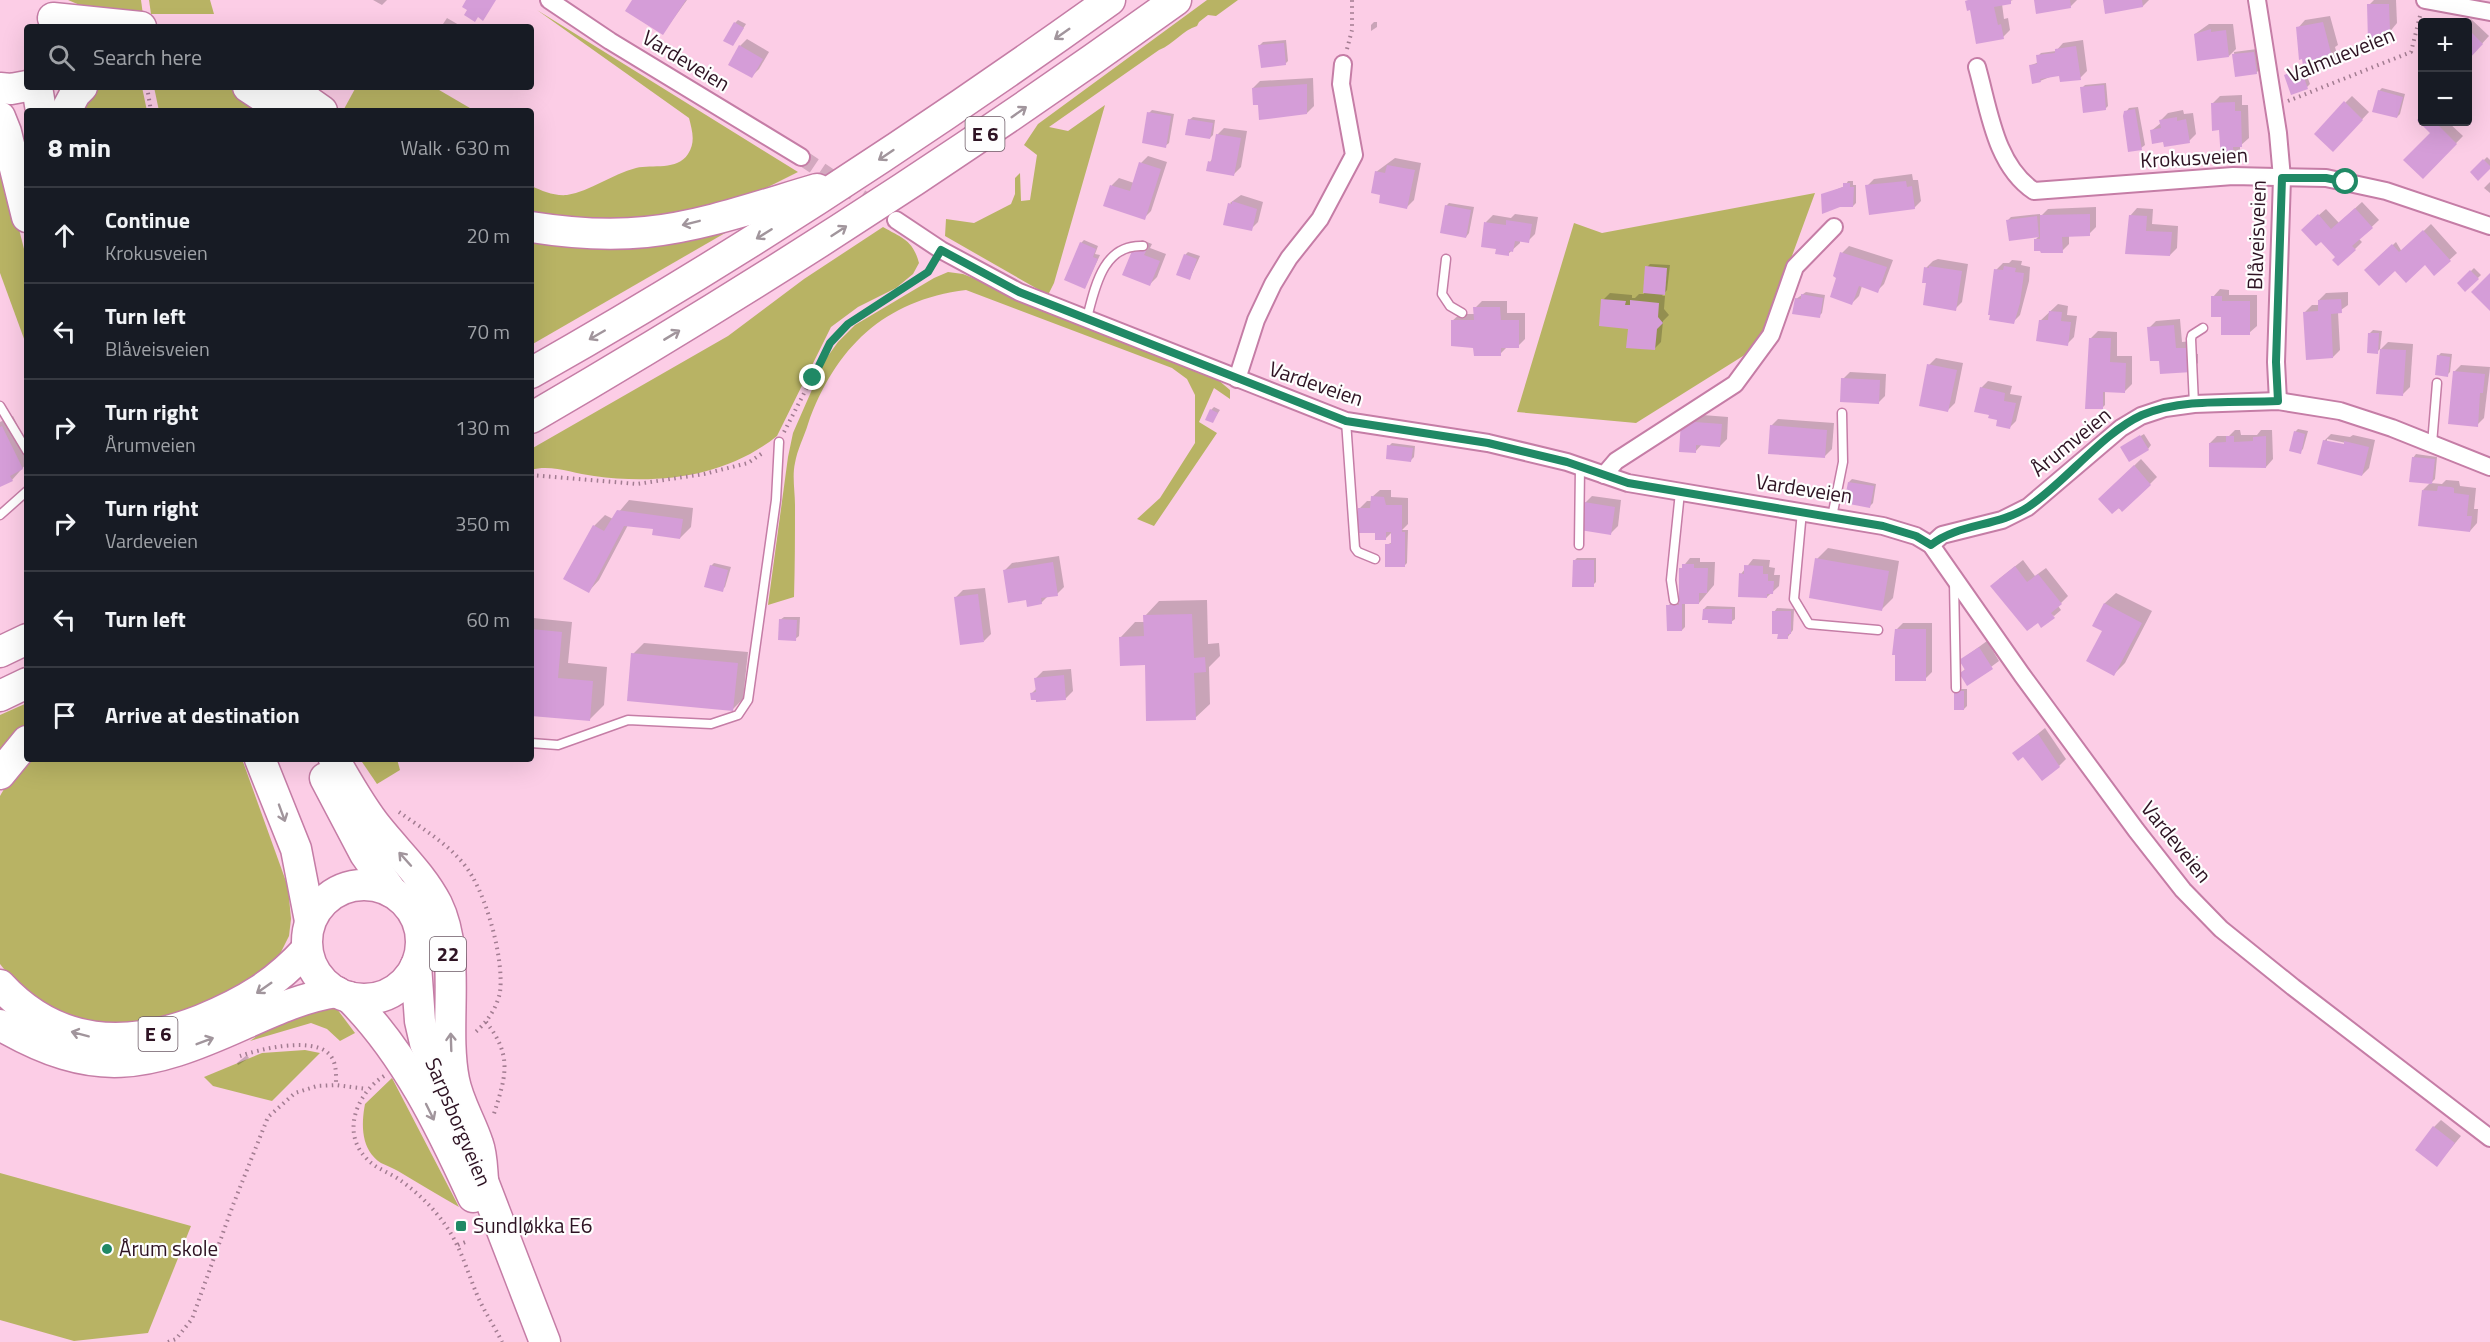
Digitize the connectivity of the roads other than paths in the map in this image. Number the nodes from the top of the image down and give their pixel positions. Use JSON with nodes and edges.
{"nodes":[{"id":1,"x":549,"y":0,"type":"edge"},
{"id":2,"x":1110,"y":0,"type":"edge"},
{"id":3,"x":1176,"y":0,"type":"edge"},
{"id":4,"x":2257,"y":0,"type":"edge"},
{"id":5,"x":2423,"y":5,"type":"edge"},
{"id":6,"x":2489,"y":8,"type":"edge"},
{"id":7,"x":48,"y":15,"type":"edge"},
{"id":8,"x":118,"y":24,"type":"edge"},
{"id":9,"x":1343,"y":64,"type":"road end"},
{"id":10,"x":1977,"y":67,"type":"dead end"},
{"id":11,"x":24,"y":87,"type":"edge"},
{"id":12,"x":0,"y":88,"type":"edge"},
{"id":13,"x":38,"y":90,"type":"edge"},
{"id":14,"x":79,"y":90,"type":"edge"},
{"id":15,"x":252,"y":90,"type":"edge"},
{"id":16,"x":292,"y":90,"type":"edge"},
{"id":17,"x":40,"y":108,"type":"edge"},
{"id":18,"x":68,"y":108,"type":"edge"},
{"id":19,"x":280,"y":108,"type":"edge"},
{"id":20,"x":318,"y":108,"type":"edge"},
{"id":21,"x":0,"y":117,"type":"edge"},
{"id":22,"x":801,"y":157,"type":"tunnel mouth"},
{"id":23,"x":2282,"y":178,"type":"junction"},
{"id":24,"x":849,"y":180,"type":"junction"},
{"id":25,"x":24,"y":205,"type":"edge"},
{"id":26,"x":896,"y":220,"type":"tunnel mouth"},
{"id":27,"x":2490,"y":226,"type":"edge"},
{"id":28,"x":534,"y":227,"type":"edge"},
{"id":29,"x":1834,"y":227,"type":"dead end"},
{"id":30,"x":1143,"y":246,"type":"dead end"},
{"id":31,"x":1446,"y":259,"type":"dead end"},
{"id":32,"x":1462,"y":313,"type":"dead end"},
{"id":33,"x":1088,"y":318,"type":"junction"},
{"id":34,"x":2203,"y":328,"type":"dead end"},
{"id":35,"x":534,"y":372,"type":"edge"},
{"id":36,"x":1237,"y":379,"type":"junction"},
{"id":37,"x":2437,"y":384,"type":"dead end"},
{"id":38,"x":2278,"y":401,"type":"junction"},
{"id":39,"x":2194,"y":404,"type":"junction"},
{"id":40,"x":0,"y":406,"type":"edge"},
{"id":41,"x":1842,"y":413,"type":"dead end"},
{"id":42,"x":534,"y":416,"type":"edge"},
{"id":43,"x":1346,"y":421,"type":"junction"},
{"id":44,"x":779,"y":442,"type":"road end"},
{"id":45,"x":2432,"y":445,"type":"junction"},
{"id":46,"x":24,"y":447,"type":"edge"},
{"id":47,"x":1580,"y":467,"type":"junction"},
{"id":48,"x":2490,"y":467,"type":"edge"},
{"id":49,"x":1604,"y":475,"type":"junction"},
{"id":50,"x":1680,"y":492,"type":"junction"},
{"id":51,"x":24,"y":495,"type":"edge"},
{"id":52,"x":1802,"y":511,"type":"junction"},
{"id":53,"x":0,"y":515,"type":"edge"},
{"id":54,"x":1832,"y":517,"type":"junction"},
{"id":55,"x":1580,"y":545,"type":"dead end"},
{"id":56,"x":1931,"y":545,"type":"junction"},
{"id":57,"x":1376,"y":559,"type":"dead end"},
{"id":58,"x":1954,"y":578,"type":"junction"},
{"id":59,"x":1674,"y":600,"type":"dead end"},
{"id":60,"x":1878,"y":630,"type":"dead end"},
{"id":61,"x":24,"y":640,"type":"edge"},
{"id":62,"x":0,"y":652,"type":"edge"},
{"id":63,"x":24,"y":684,"type":"edge"},
{"id":64,"x":1956,"y":688,"type":"dead end"},
{"id":65,"x":0,"y":696,"type":"edge"},
{"id":66,"x":534,"y":743,"type":"edge"},
{"id":67,"x":24,"y":745,"type":"edge"},
{"id":68,"x":261,"y":762,"type":"edge"},
{"id":69,"x":316,"y":762,"type":"edge"},
{"id":70,"x":336,"y":762,"type":"edge"},
{"id":71,"x":0,"y":774,"type":"edge"},
{"id":72,"x":392,"y":892,"type":"junction"},
{"id":73,"x":309,"y":935,"type":"junction"},
{"id":74,"x":416,"y":965,"type":"junction"},
{"id":75,"x":0,"y":985,"type":"edge"},
{"id":76,"x":343,"y":995,"type":"junction"},
{"id":77,"x":0,"y":1025,"type":"edge"},
{"id":78,"x":2490,"y":1138,"type":"edge"},
{"id":79,"x":483,"y":1180,"type":"junction"},
{"id":80,"x":529,"y":1342,"type":"edge"},
{"id":81,"x":545,"y":1342,"type":"edge"}],
"edges":[{"from":1,"to":22,"type":"street","name":"Vardeveien"},
{"from":2,"to":24,"type":"highway","number":"E 6","one_way":true},
{"from":42,"to":3,"type":"highway","number":"E 6","one_way":true},
{"from":4,"to":23,"type":"street","name":"Blåveisveien"},
{"from":5,"to":6,"type":"street"},
{"from":7,"to":8,"type":"highway"},
{"from":9,"to":36,"type":"street"},
{"from":10,"to":23,"type":"street","name":"Krokusveien"},
{"from":11,"to":12,"type":"highway"},
{"from":13,"to":17,"type":"highway"},
{"from":14,"to":18,"type":"highway"},
{"from":15,"to":19,"type":"highway"},
{"from":16,"to":20,"type":"highway"},
{"from":21,"to":25,"type":"highway"},
{"from":23,"to":27,"type":"street","name":"Krokusveien"},
{"from":23,"to":38,"type":"street","name":"Blåveisveien"},
{"from":24,"to":28,"type":"highway","number":"E 6","one_way":true},
{"from":24,"to":35,"type":"highway","number":"E 6","one_way":true},
{"from":26,"to":33,"type":"street","name":"Vardeveien"},
{"from":29,"to":49,"type":"street"},
{"from":30,"to":33,"type":"lane"},
{"from":31,"to":32,"type":"lane"},
{"from":33,"to":36,"type":"street","name":"Vardeveien"},
{"from":34,"to":39,"type":"lane"},
{"from":36,"to":43,"type":"street","name":"Vardeveien"},
{"from":37,"to":45,"type":"lane"},
{"from":38,"to":39,"type":"street","name":"Årumveien"},
{"from":38,"to":45,"type":"street","name":"Årumveien"},
{"from":39,"to":56,"type":"street","name":"Årumveien"},
{"from":40,"to":46,"type":"lane"},
{"from":41,"to":54,"type":"lane"},
{"from":43,"to":47,"type":"street","name":"Vardeveien"},
{"from":43,"to":57,"type":"lane"},
{"from":44,"to":66,"type":"lane"},
{"from":45,"to":48,"type":"street","name":"Årumveien"},
{"from":47,"to":49,"type":"street","name":"Vardeveien"},
{"from":47,"to":55,"type":"lane"},
{"from":49,"to":50,"type":"street","name":"Vardeveien"},
{"from":50,"to":52,"type":"street","name":"Vardeveien"},
{"from":50,"to":59,"type":"lane"},
{"from":51,"to":53,"type":"lane"},
{"from":52,"to":54,"type":"street","name":"Vardeveien"},
{"from":52,"to":60,"type":"lane"},
{"from":54,"to":56,"type":"street","name":"Vardeveien"},
{"from":56,"to":58,"type":"street","name":"Vardeveien"},
{"from":58,"to":64,"type":"lane"},
{"from":58,"to":78,"type":"street","name":"Vardeveien"},
{"from":61,"to":62,"type":"highway"},
{"from":63,"to":65,"type":"highway"},
{"from":67,"to":71,"type":"highway"},
{"from":68,"to":73,"type":"highway","one_way":true},
{"from":69,"to":72,"type":"highway","number":"22"},
{"from":79,"to":70,"type":"highway","number":"22","one_way":true},
{"from":72,"to":73,"type":"highway"},
{"from":72,"to":74,"type":"highway","number":"22"},
{"from":73,"to":75,"type":"highway","number":"E 6","one_way":true},
{"from":73,"to":76,"type":"highway"},
{"from":74,"to":76,"type":"highway","number":"22"},
{"from":74,"to":79,"type":"highway","name":"Sarpsborgveien","number":"22"},
{"from":77,"to":76,"type":"highway","number":"E 6","one_way":true},
{"from":76,"to":80,"type":"highway","name":"Sarpsborgveien","one_way":true},
{"from":79,"to":81,"type":"highway","name":"Sarpsborgveien","number":"22"}]}
